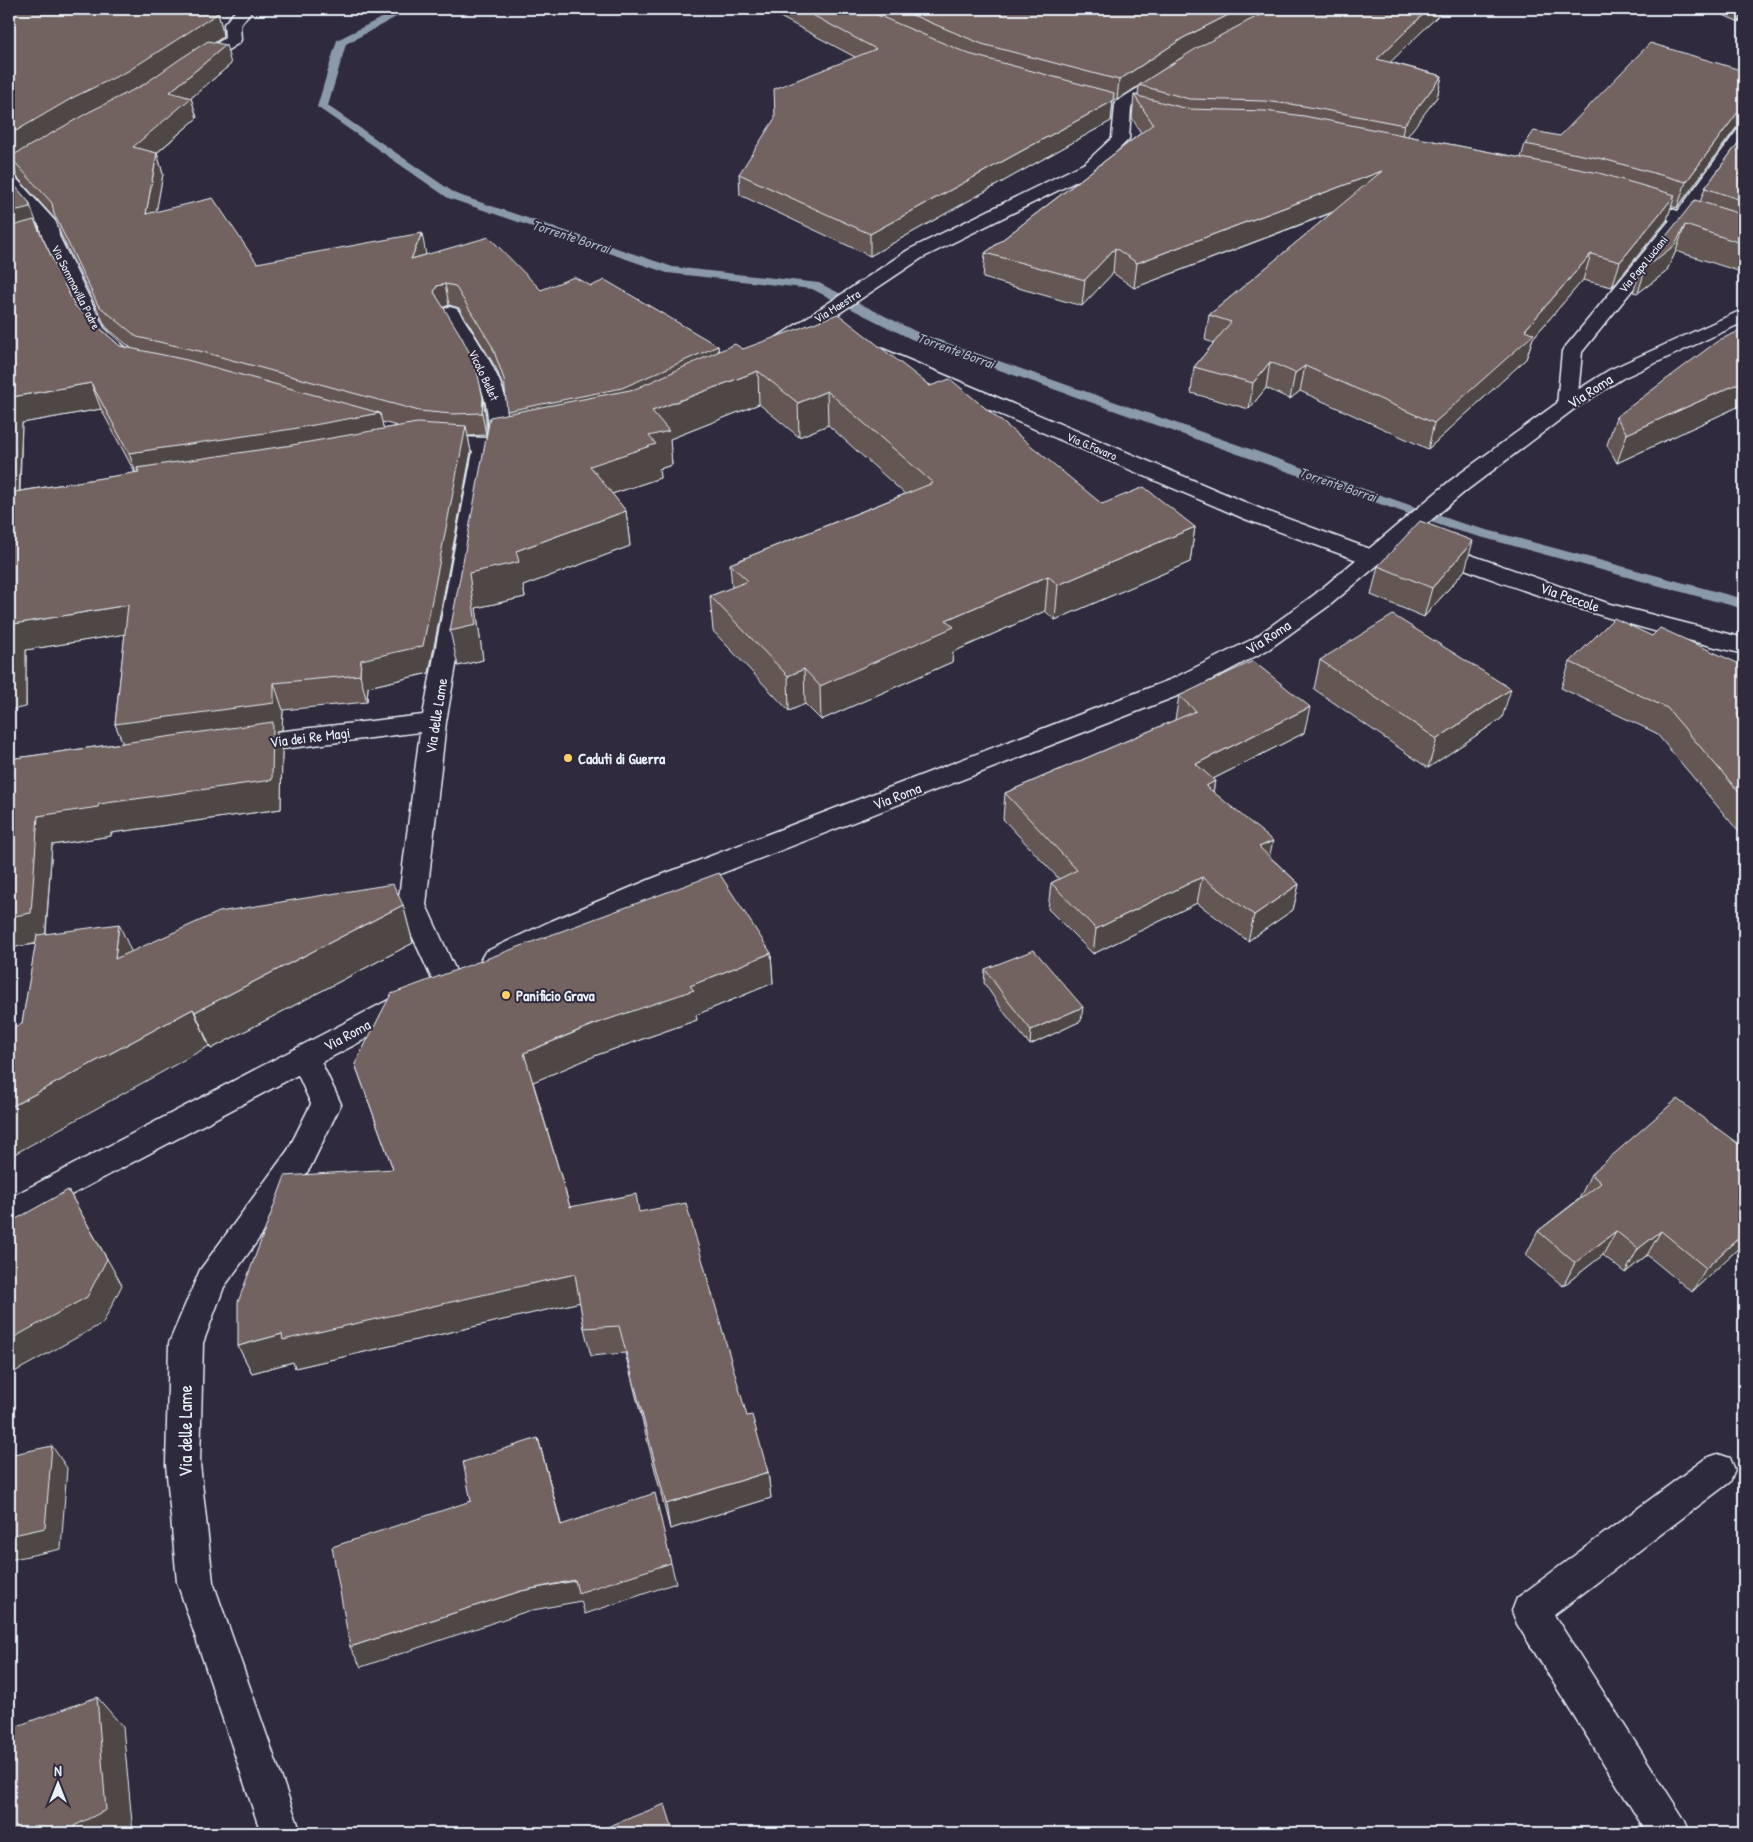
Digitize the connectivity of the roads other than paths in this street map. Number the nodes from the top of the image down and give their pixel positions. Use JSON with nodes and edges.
{"nodes":[{"id":1,"x":245,"y":9,"type":"edge"},
{"id":2,"x":1180,"y":69,"type":"edge"},
{"id":3,"x":178,"y":74,"type":"edge"},
{"id":4,"x":1104,"y":104,"type":"edge"},
{"id":5,"x":1122,"y":110,"type":"junction"},
{"id":6,"x":1140,"y":114,"type":"edge"},
{"id":7,"x":1744,"y":133,"type":"edge"},
{"id":8,"x":11,"y":174,"type":"edge"},
{"id":9,"x":1621,"y":199,"type":"edge"},
{"id":10,"x":1682,"y":217,"type":"junction"},
{"id":11,"x":1744,"y":238,"type":"edge"},
{"id":12,"x":828,"y":312,"type":"junction"},
{"id":13,"x":450,"y":313,"type":"dead end"},
{"id":14,"x":1744,"y":315,"type":"edge"},
{"id":15,"x":764,"y":355,"type":"edge"},
{"id":16,"x":129,"y":360,"type":"edge"},
{"id":17,"x":1567,"y":405,"type":"junction"},
{"id":18,"x":536,"y":436,"type":"edge"},
{"id":19,"x":416,"y":441,"type":"edge"},
{"id":20,"x":492,"y":444,"type":"junction"},
{"id":21,"x":1404,"y":530,"type":"junction"},
{"id":22,"x":1373,"y":558,"type":"junction"},
{"id":23,"x":1744,"y":646,"type":"edge"},
{"id":24,"x":434,"y":722,"type":"junction"},
{"id":25,"x":224,"y":748,"type":"edge"},
{"id":26,"x":447,"y":982,"type":"junction"},
{"id":27,"x":305,"y":1057,"type":"junction"},
{"id":28,"x":9,"y":1213,"type":"edge"},
{"id":29,"x":1718,"y":1470,"type":"dead end"},
{"id":30,"x":281,"y":1833,"type":"edge"},
{"id":31,"x":1670,"y":1833,"type":"edge"}],
"edges":[{"from":1,"to":3,"type":"street"},
{"from":2,"to":5,"type":"street"},
{"from":4,"to":5,"type":"street"},
{"from":5,"to":6,"type":"street"},
{"from":5,"to":12,"type":"street","name":"Via Maestra"},
{"from":7,"to":10,"type":"street","name":"Via Papa Luciani"},
{"from":8,"to":16,"type":"street","name":"Via Sommavilla Padre"},
{"from":9,"to":10,"type":"street"},
{"from":10,"to":11,"type":"street"},
{"from":10,"to":17,"type":"street","name":"Via Papa Luciani"},
{"from":12,"to":15,"type":"street","name":"Via Maestra"},
{"from":12,"to":22,"type":"street","name":"Via G.Favaro"},
{"from":13,"to":20,"type":"street","name":"Vicolo Bellet"},
{"from":14,"to":17,"type":"street","name":"Via Roma"},
{"from":17,"to":21,"type":"street","name":"Via Roma"},
{"from":18,"to":20,"type":"street"},
{"from":19,"to":20,"type":"street"},
{"from":20,"to":24,"type":"street","name":"Via delle Lame"},
{"from":21,"to":22,"type":"street","name":"Via Roma"},
{"from":21,"to":23,"type":"street","name":"Via Peccole"},
{"from":22,"to":26,"type":"street","name":"Via Roma"},
{"from":24,"to":25,"type":"street","name":"Via dei Re Magi"},
{"from":24,"to":26,"type":"street","name":"Via delle Lame"},
{"from":26,"to":27,"type":"street","name":"Via Roma"},
{"from":27,"to":28,"type":"street","name":"Via Roma"},
{"from":27,"to":30,"type":"street","name":"Via delle Lame"},
{"from":29,"to":31,"type":"street"}]}
